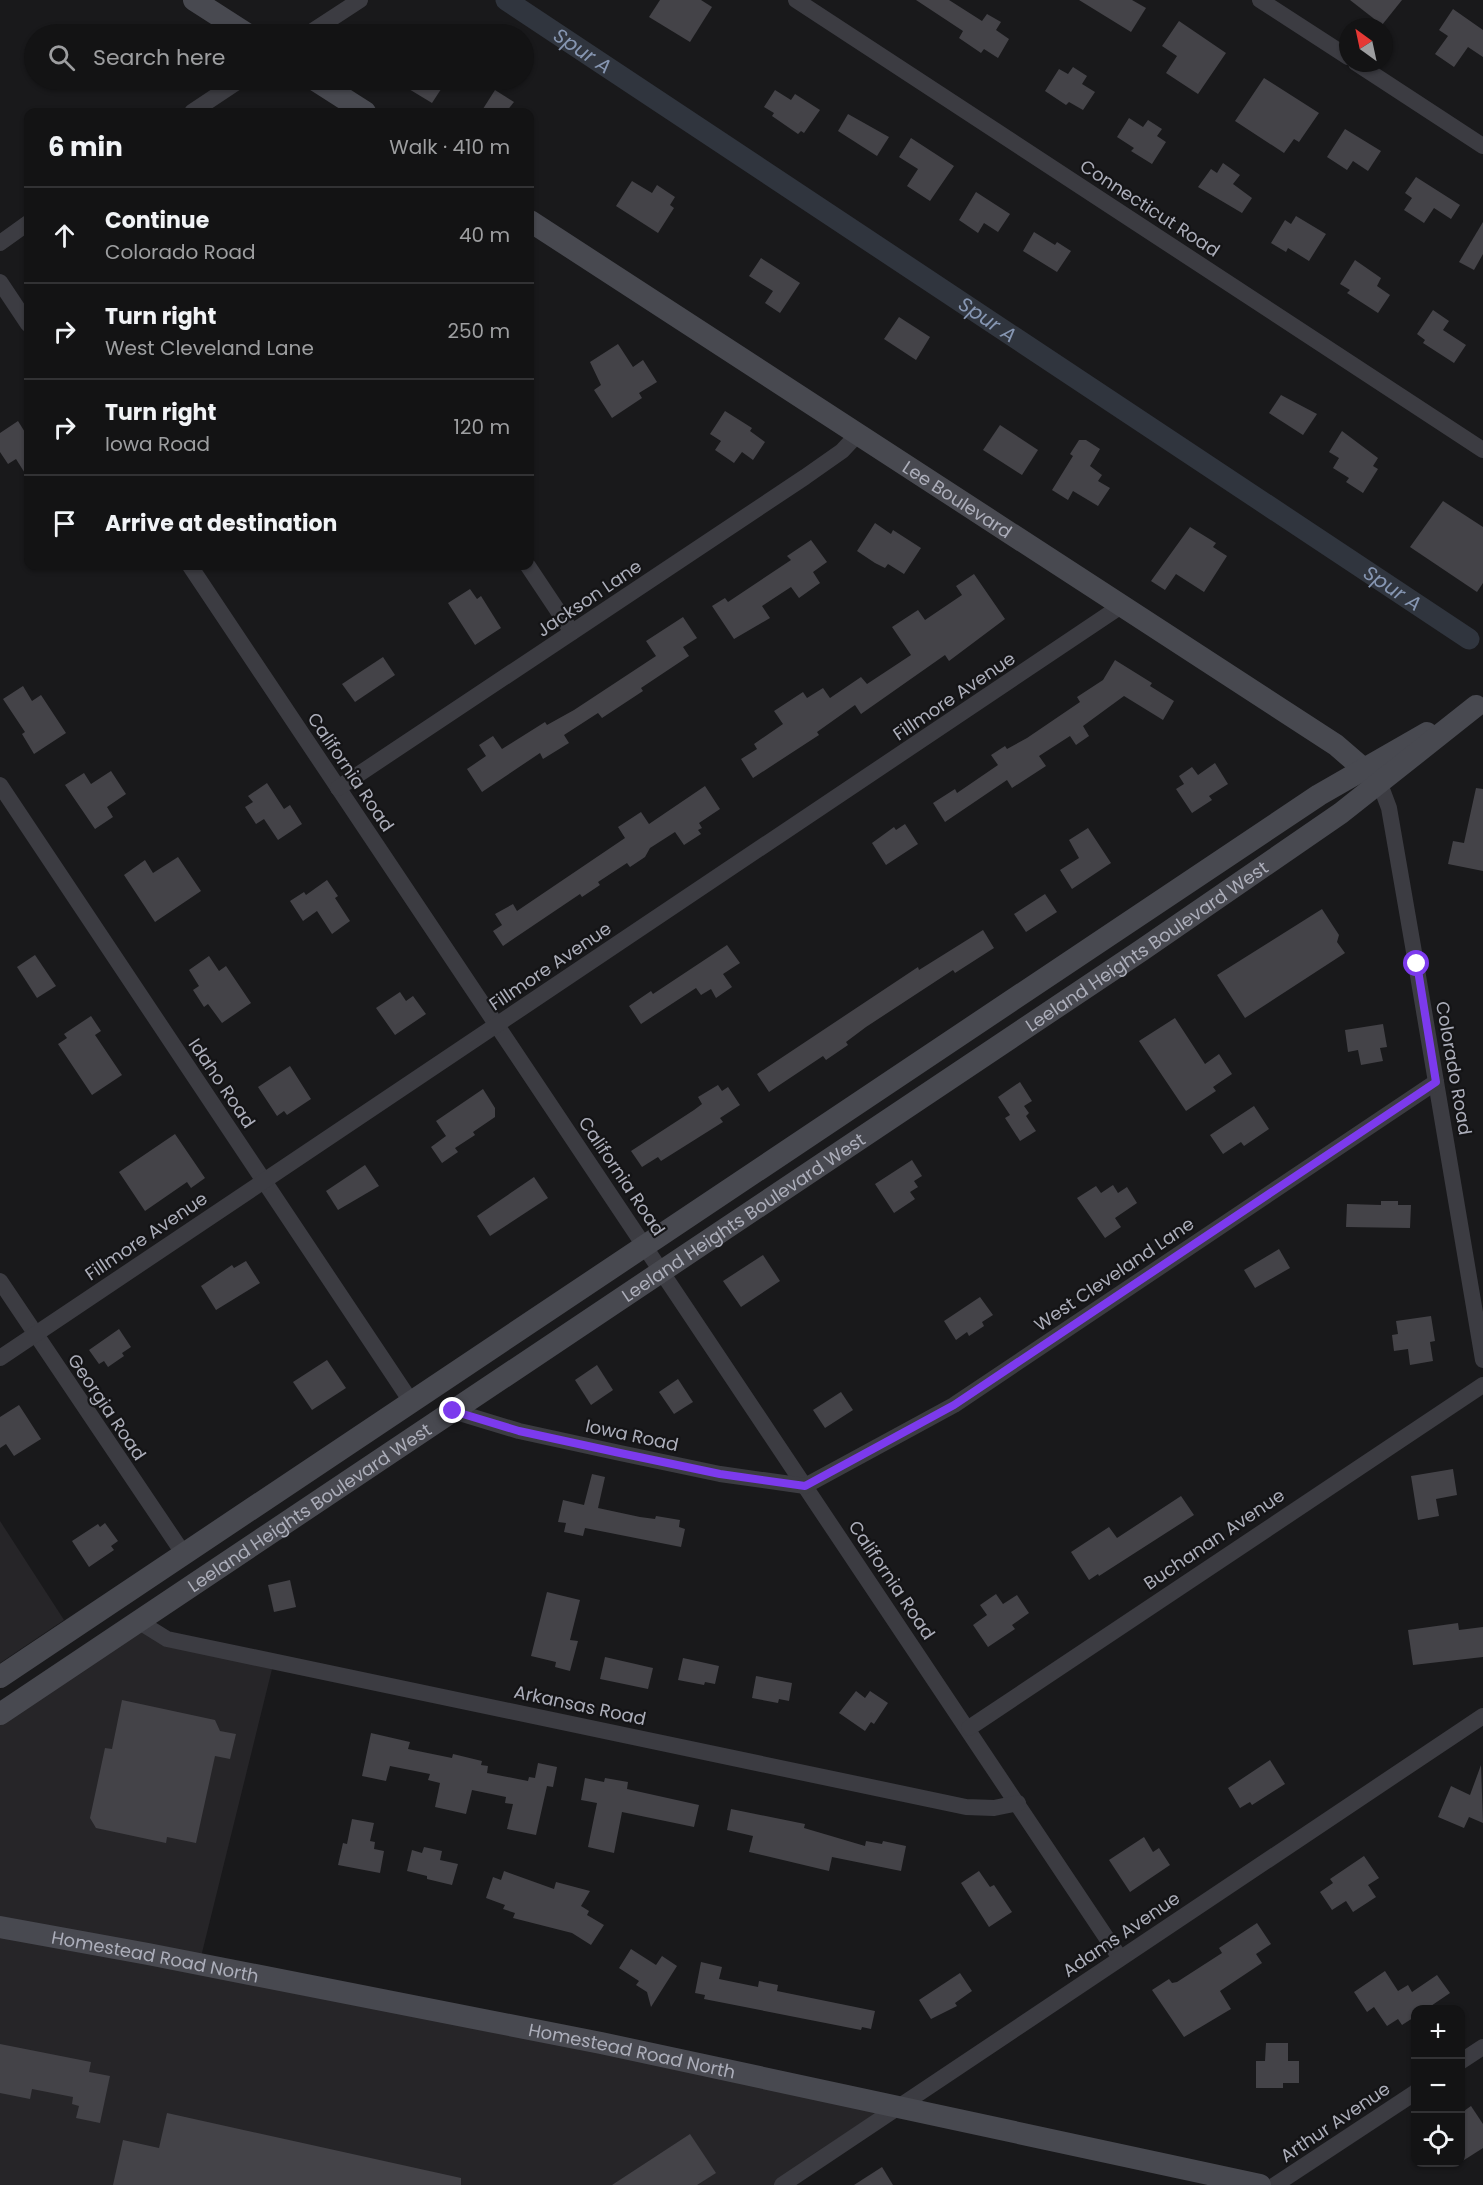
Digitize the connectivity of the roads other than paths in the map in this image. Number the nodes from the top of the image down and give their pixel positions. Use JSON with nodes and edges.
{"nodes":[{"id":1,"x":194,"y":0,"type":"edge"},
{"id":2,"x":360,"y":0,"type":"edge"},
{"id":3,"x":796,"y":0,"type":"edge"},
{"id":4,"x":1271,"y":3,"type":"edge"},
{"id":5,"x":231,"y":24,"type":"edge"},
{"id":6,"x":323,"y":24,"type":"edge"},
{"id":7,"x":1339,"y":51,"type":"edge"},
{"id":8,"x":1370,"y":72,"type":"edge"},
{"id":9,"x":225,"y":90,"type":"edge"},
{"id":10,"x":331,"y":90,"type":"edge"},
{"id":11,"x":198,"y":108,"type":"edge"},
{"id":12,"x":359,"y":108,"type":"edge"},
{"id":13,"x":1483,"y":145,"type":"edge"},
{"id":14,"x":534,"y":224,"type":"edge"},
{"id":15,"x":24,"y":226,"type":"edge"},
{"id":16,"x":0,"y":243,"type":"edge"},
{"id":17,"x":0,"y":282,"type":"edge"},
{"id":18,"x":24,"y":318,"type":"edge"},
{"id":19,"x":857,"y":435,"type":"junction"},
{"id":20,"x":1483,"y":450,"type":"edge"},
{"id":21,"x":193,"y":570,"type":"edge"},
{"id":22,"x":531,"y":570,"type":"edge"},
{"id":23,"x":1121,"y":606,"type":"junction"},
{"id":24,"x":572,"y":632,"type":"junction"},
{"id":25,"x":1479,"y":704,"type":"edge"},
{"id":26,"x":1363,"y":767,"type":"junction"},
{"id":27,"x":1380,"y":784,"type":"junction"},
{"id":28,"x":0,"y":785,"type":"edge"},
{"id":29,"x":338,"y":788,"type":"junction"},
{"id":30,"x":498,"y":1026,"type":"junction"},
{"id":31,"x":1436,"y":1082,"type":"junction"},
{"id":32,"x":264,"y":1181,"type":"junction"},
{"id":33,"x":645,"y":1245,"type":"junction"},
{"id":34,"x":661,"y":1270,"type":"junction"},
{"id":35,"x":0,"y":1281,"type":"edge"},
{"id":36,"x":34,"y":1334,"type":"junction"},
{"id":37,"x":0,"y":1358,"type":"edge"},
{"id":38,"x":1483,"y":1360,"type":"edge"},
{"id":39,"x":1483,"y":1385,"type":"edge"},
{"id":40,"x":412,"y":1403,"type":"junction"},
{"id":41,"x":453,"y":1411,"type":"junction"},
{"id":42,"x":805,"y":1486,"type":"junction"},
{"id":43,"x":183,"y":1554,"type":"junction"},
{"id":44,"x":138,"y":1621,"type":"junction"},
{"id":45,"x":0,"y":1677,"type":"edge"},
{"id":46,"x":0,"y":1714,"type":"edge"},
{"id":47,"x":1483,"y":1716,"type":"edge"},
{"id":48,"x":969,"y":1728,"type":"junction"},
{"id":49,"x":1018,"y":1803,"type":"junction"},
{"id":50,"x":0,"y":1927,"type":"edge"},
{"id":51,"x":1120,"y":1958,"type":"junction"},
{"id":52,"x":1483,"y":2047,"type":"edge"},
{"id":53,"x":1465,"y":2059,"type":"edge"},
{"id":54,"x":1411,"y":2095,"type":"edge"},
{"id":55,"x":895,"y":2108,"type":"junction"},
{"id":56,"x":782,"y":2185,"type":"edge"},
{"id":57,"x":1260,"y":2185,"type":"edge"},
{"id":58,"x":1275,"y":2185,"type":"edge"}],
"edges":[{"from":1,"to":5,"type":"main road"},
{"from":2,"to":6,"type":"street"},
{"from":3,"to":20,"type":"street","name":"Connecticut Road"},
{"from":4,"to":7,"type":"street"},
{"from":8,"to":13,"type":"street"},
{"from":9,"to":11,"type":"street"},
{"from":10,"to":12,"type":"main road"},
{"from":14,"to":19,"type":"main road","name":"Lee Boulevard"},
{"from":15,"to":16,"type":"street"},
{"from":17,"to":18,"type":"street"},
{"from":19,"to":23,"type":"main road","name":"Lee Boulevard"},
{"from":19,"to":24,"type":"street","name":"Jackson Lane"},
{"from":21,"to":29,"type":"street","name":"California Road"},
{"from":22,"to":24,"type":"street"},
{"from":23,"to":26,"type":"main road","name":"Lee Boulevard"},
{"from":23,"to":30,"type":"street","name":"Fillmore Avenue"},
{"from":24,"to":29,"type":"street","name":"Jackson Lane"},
{"from":25,"to":26,"type":"main road","name":"Leeland Heights Boulevard West"},
{"from":25,"to":27,"type":"main road","name":"Leeland Heights Boulevard West"},
{"from":26,"to":27,"type":"main road","name":"Lee Boulevard"},
{"from":26,"to":33,"type":"main road","name":"Leeland Heights Boulevard West"},
{"from":27,"to":31,"type":"street","name":"Colorado Road"},
{"from":27,"to":34,"type":"main road","name":"Leeland Heights Boulevard West"},
{"from":28,"to":32,"type":"street","name":"Idaho Road"},
{"from":29,"to":30,"type":"street","name":"California Road"},
{"from":30,"to":32,"type":"street","name":"Fillmore Avenue"},
{"from":30,"to":33,"type":"street","name":"California Road"},
{"from":31,"to":38,"type":"street","name":"Colorado Road"},
{"from":31,"to":42,"type":"street","name":"West Cleveland Lane"},
{"from":32,"to":36,"type":"street","name":"Fillmore Avenue"},
{"from":32,"to":40,"type":"street","name":"Idaho Road"},
{"from":33,"to":34,"type":"street","name":"California Road"},
{"from":33,"to":40,"type":"main road","name":"Leeland Heights Boulevard West"},
{"from":34,"to":41,"type":"main road","name":"Leeland Heights Boulevard West"},
{"from":34,"to":42,"type":"street","name":"California Road"},
{"from":35,"to":36,"type":"street","name":"Georgia Road"},
{"from":36,"to":37,"type":"street","name":"Fillmore Avenue"},
{"from":36,"to":43,"type":"street","name":"Georgia Road"},
{"from":39,"to":48,"type":"street","name":"Buchanan Avenue"},
{"from":40,"to":43,"type":"main road","name":"Leeland Heights Boulevard West"},
{"from":41,"to":42,"type":"street","name":"Iowa Road"},
{"from":41,"to":44,"type":"main road","name":"Leeland Heights Boulevard West"},
{"from":42,"to":48,"type":"street","name":"California Road"},
{"from":43,"to":45,"type":"main road","name":"Leeland Heights Boulevard West"},
{"from":44,"to":46,"type":"main road","name":"Leeland Heights Boulevard West"},
{"from":44,"to":49,"type":"street","name":"Arkansas Road"},
{"from":47,"to":51,"type":"street","name":"Adams Avenue"},
{"from":48,"to":49,"type":"street","name":"California Road"},
{"from":49,"to":51,"type":"street","name":"California Road"},
{"from":50,"to":55,"type":"main road","name":"Homestead Road North"},
{"from":51,"to":55,"type":"street","name":"Adams Avenue"},
{"from":52,"to":53,"type":"street"},
{"from":54,"to":58,"type":"street","name":"Arthur Avenue"},
{"from":55,"to":56,"type":"street","name":"Adams Avenue"},
{"from":55,"to":57,"type":"main road","name":"Homestead Road North"}]}
